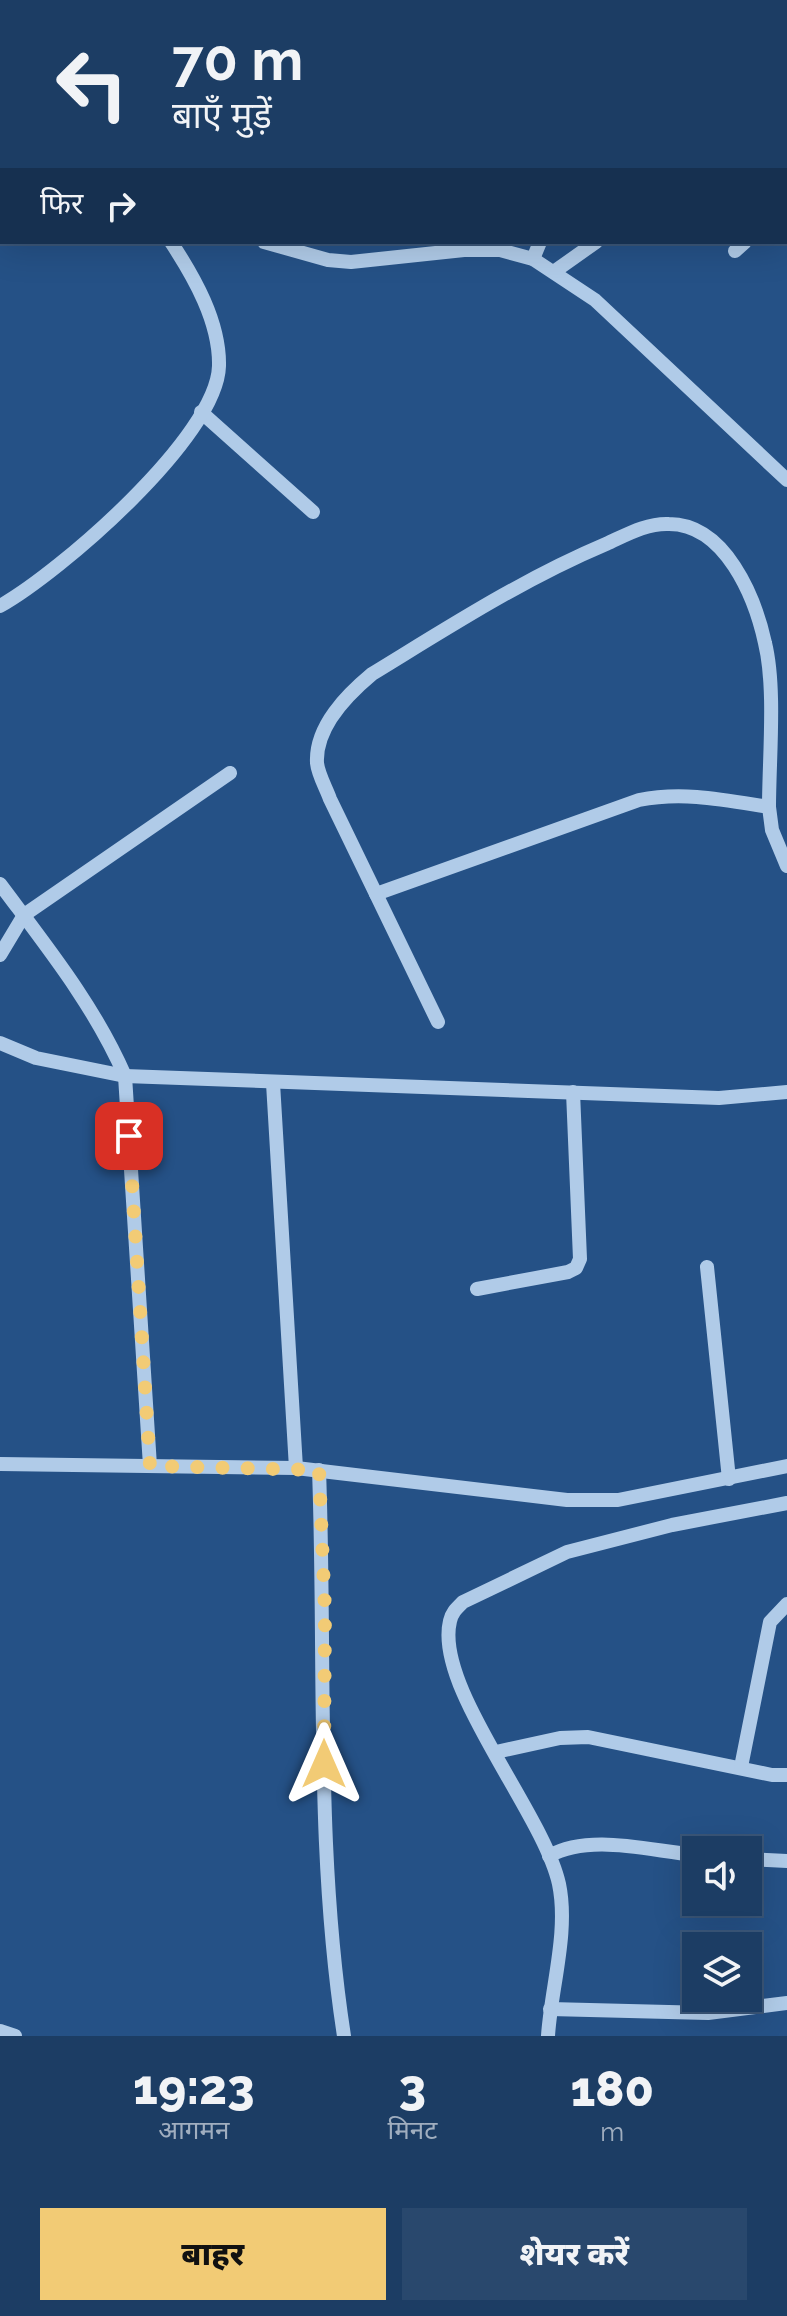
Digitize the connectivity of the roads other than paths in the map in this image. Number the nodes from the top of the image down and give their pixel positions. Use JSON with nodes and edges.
{"nodes":[{"id":1,"x":172,"y":244,"type":"edge"},
{"id":2,"x":271,"y":244,"type":"edge"},
{"id":3,"x":401,"y":244,"type":"edge"},
{"id":4,"x":539,"y":244,"type":"edge"},
{"id":5,"x":593,"y":244,"type":"edge"},
{"id":6,"x":405,"y":259,"type":"junction"},
{"id":7,"x":533,"y":259,"type":"junction"},
{"id":8,"x":555,"y":271,"type":"junction"},
{"id":9,"x":201,"y":412,"type":"junction"},
{"id":10,"x":787,"y":480,"type":"edge"},
{"id":11,"x":313,"y":512,"type":"dead end"},
{"id":12,"x":0,"y":606,"type":"edge"},
{"id":13,"x":230,"y":773,"type":"dead end"},
{"id":14,"x":769,"y":807,"type":"junction"},
{"id":15,"x":787,"y":866,"type":"edge"},
{"id":16,"x":0,"y":884,"type":"edge"},
{"id":17,"x":376,"y":894,"type":"junction"},
{"id":18,"x":24,"y":915,"type":"junction"},
{"id":19,"x":0,"y":955,"type":"edge"},
{"id":20,"x":438,"y":1022,"type":"dead end"},
{"id":21,"x":0,"y":1043,"type":"edge"},
{"id":22,"x":125,"y":1076,"type":"junction"},
{"id":23,"x":273,"y":1083,"type":"junction"},
{"id":24,"x":573,"y":1092,"type":"junction"},
{"id":25,"x":787,"y":1092,"type":"edge"},
{"id":26,"x":707,"y":1267,"type":"dead end"},
{"id":27,"x":477,"y":1289,"type":"dead end"},
{"id":28,"x":0,"y":1464,"type":"edge"},
{"id":29,"x":150,"y":1466,"type":"junction"},
{"id":30,"x":787,"y":1466,"type":"edge"},
{"id":31,"x":296,"y":1468,"type":"junction"},
{"id":32,"x":319,"y":1470,"type":"junction"},
{"id":33,"x":729,"y":1479,"type":"junction"},
{"id":34,"x":787,"y":1503,"type":"edge"},
{"id":35,"x":787,"y":1604,"type":"edge"},
{"id":36,"x":496,"y":1752,"type":"junction"},
{"id":37,"x":741,"y":1767,"type":"junction"},
{"id":38,"x":787,"y":1775,"type":"edge"},
{"id":39,"x":682,"y":1853,"type":"edge"},
{"id":40,"x":549,"y":1856,"type":"junction"},
{"id":41,"x":762,"y":1860,"type":"edge"},
{"id":42,"x":787,"y":1861,"type":"edge"},
{"id":43,"x":787,"y":2003,"type":"edge"},
{"id":44,"x":550,"y":2009,"type":"junction"},
{"id":45,"x":0,"y":2031,"type":"edge"},
{"id":46,"x":15,"y":2036,"type":"edge"},
{"id":47,"x":344,"y":2036,"type":"edge"},
{"id":48,"x":548,"y":2036,"type":"edge"}],
"edges":[{"from":1,"to":9,"type":"street"},
{"from":2,"to":6,"type":"street"},
{"from":3,"to":6,"type":"street"},
{"from":4,"to":7,"type":"street"},
{"from":5,"to":8,"type":"street"},
{"from":6,"to":7,"type":"street"},
{"from":7,"to":8,"type":"street"},
{"from":8,"to":10,"type":"street"},
{"from":9,"to":11,"type":"street"},
{"from":9,"to":12,"type":"street"},
{"from":13,"to":18,"type":"street"},
{"from":14,"to":15,"type":"street"},
{"from":14,"to":17,"type":"street"},
{"from":14,"to":17,"type":"street"},
{"from":16,"to":18,"type":"street"},
{"from":17,"to":20,"type":"street"},
{"from":18,"to":19,"type":"street"},
{"from":18,"to":22,"type":"street"},
{"from":21,"to":22,"type":"street"},
{"from":22,"to":23,"type":"street"},
{"from":22,"to":29,"type":"street"},
{"from":23,"to":24,"type":"street"},
{"from":23,"to":31,"type":"street"},
{"from":24,"to":25,"type":"street"},
{"from":24,"to":27,"type":"street"},
{"from":26,"to":33,"type":"street"},
{"from":28,"to":29,"type":"street"},
{"from":29,"to":31,"type":"street"},
{"from":30,"to":33,"type":"street"},
{"from":31,"to":32,"type":"street"},
{"from":32,"to":33,"type":"street"},
{"from":32,"to":47,"type":"street"},
{"from":34,"to":36,"type":"street"},
{"from":35,"to":37,"type":"street"},
{"from":36,"to":37,"type":"street"},
{"from":36,"to":40,"type":"street"},
{"from":37,"to":38,"type":"street"},
{"from":39,"to":40,"type":"street"},
{"from":40,"to":44,"type":"street"},
{"from":41,"to":42,"type":"street"},
{"from":43,"to":44,"type":"street"},
{"from":44,"to":48,"type":"street"},
{"from":45,"to":46,"type":"street"}]}
